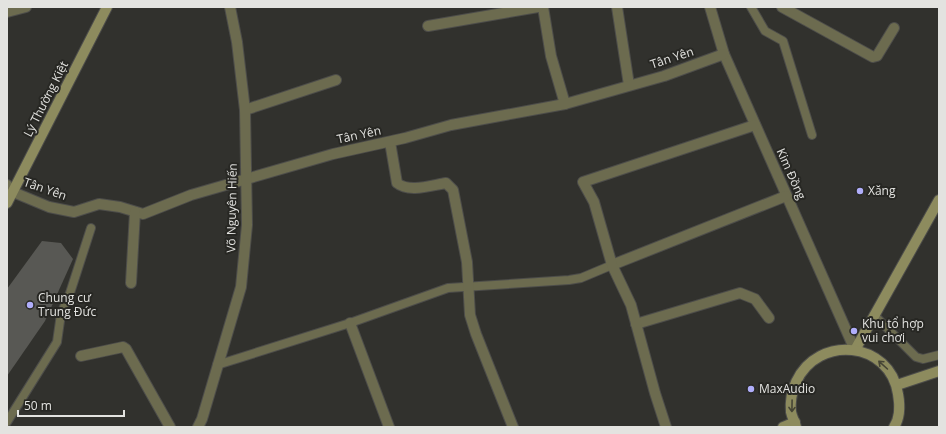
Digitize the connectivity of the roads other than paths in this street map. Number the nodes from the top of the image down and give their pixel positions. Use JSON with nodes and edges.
{"nodes":[{"id":1,"x":26,"y":7,"type":"edge"},
{"id":2,"x":107,"y":7,"type":"edge"},
{"id":3,"x":230,"y":7,"type":"edge"},
{"id":4,"x":538,"y":7,"type":"edge"},
{"id":5,"x":543,"y":7,"type":"edge"},
{"id":6,"x":617,"y":7,"type":"edge"},
{"id":7,"x":710,"y":7,"type":"edge"},
{"id":8,"x":751,"y":7,"type":"edge"},
{"id":9,"x":782,"y":7,"type":"edge"},
{"id":10,"x":7,"y":12,"type":"edge"},
{"id":11,"x":428,"y":26,"type":"dead end"},
{"id":12,"x":894,"y":28,"type":"dead end"},
{"id":13,"x":724,"y":54,"type":"junction"},
{"id":14,"x":336,"y":80,"type":"dead end"},
{"id":15,"x":629,"y":85,"type":"junction"},
{"id":16,"x":565,"y":104,"type":"junction"},
{"id":17,"x":244,"y":110,"type":"junction"},
{"id":18,"x":755,"y":126,"type":"junction"},
{"id":19,"x":812,"y":135,"type":"dead end"},
{"id":20,"x":390,"y":142,"type":"junction"},
{"id":21,"x":246,"y":179,"type":"junction"},
{"id":22,"x":10,"y":188,"type":"edge"},
{"id":23,"x":786,"y":196,"type":"junction"},
{"id":24,"x":939,"y":200,"type":"edge"},
{"id":25,"x":7,"y":203,"type":"edge"},
{"id":26,"x":135,"y":212,"type":"junction"},
{"id":27,"x":91,"y":228,"type":"dead end"},
{"id":28,"x":612,"y":265,"type":"junction"},
{"id":29,"x":131,"y":283,"type":"dead end"},
{"id":30,"x":469,"y":286,"type":"junction"},
{"id":31,"x":874,"y":315,"type":"junction"},
{"id":32,"x":769,"y":318,"type":"dead end"},
{"id":33,"x":350,"y":323,"type":"junction"},
{"id":34,"x":636,"y":324,"type":"junction"},
{"id":35,"x":855,"y":350,"type":"junction"},
{"id":36,"x":939,"y":355,"type":"edge"},
{"id":37,"x":81,"y":356,"type":"dead end"},
{"id":38,"x":217,"y":365,"type":"junction"},
{"id":39,"x":939,"y":371,"type":"edge"},
{"id":40,"x":897,"y":385,"type":"junction"},
{"id":41,"x":7,"y":422,"type":"edge"},
{"id":42,"x":202,"y":424,"type":"edge"},
{"id":43,"x":795,"y":425,"type":"edge"},
{"id":44,"x":170,"y":427,"type":"edge"},
{"id":45,"x":389,"y":427,"type":"edge"},
{"id":46,"x":513,"y":427,"type":"edge"},
{"id":47,"x":666,"y":427,"type":"edge"},
{"id":48,"x":783,"y":427,"type":"edge"},
{"id":49,"x":894,"y":427,"type":"edge"}],
"edges":[{"from":1,"to":10,"type":"street"},
{"from":2,"to":22,"type":"main road","name":"Lý Thường Kiệt"},
{"from":3,"to":17,"type":"street","name":"Võ Nguyên Hiến"},
{"from":4,"to":11,"type":"street"},
{"from":5,"to":16,"type":"street"},
{"from":6,"to":15,"type":"street"},
{"from":7,"to":13,"type":"street","name":"Kim Đồng"},
{"from":8,"to":19,"type":"lane"},
{"from":9,"to":12,"type":"street"},
{"from":13,"to":15,"type":"street","name":"Tân Yên"},
{"from":13,"to":18,"type":"street","name":"Kim Đồng"},
{"from":14,"to":17,"type":"street"},
{"from":15,"to":16,"type":"street","name":"Tân Yên"},
{"from":16,"to":20,"type":"street","name":"Tân Yên"},
{"from":17,"to":21,"type":"street","name":"Võ Nguyên Hiến"},
{"from":18,"to":23,"type":"street","name":"Kim Đồng"},
{"from":18,"to":28,"type":"street"},
{"from":20,"to":21,"type":"street","name":"Tân Yên"},
{"from":20,"to":30,"type":"street"},
{"from":21,"to":26,"type":"street","name":"Tân Yên"},
{"from":21,"to":38,"type":"street","name":"Võ Nguyên Hiến"},
{"from":22,"to":25,"type":"main road","name":"Lý Thường Kiệt"},
{"from":22,"to":26,"type":"street","name":"Tân Yên"},
{"from":23,"to":28,"type":"street"},
{"from":23,"to":35,"type":"street","name":"Kim Đồng"},
{"from":24,"to":31,"type":"main road"},
{"from":26,"to":29,"type":"street"},
{"from":27,"to":41,"type":"lane"},
{"from":28,"to":30,"type":"lane"},
{"from":28,"to":34,"type":"street"},
{"from":30,"to":33,"type":"lane"},
{"from":30,"to":46,"type":"street"},
{"from":31,"to":35,"type":"main road"},
{"from":31,"to":36,"type":"lane"},
{"from":32,"to":34,"type":"street"},
{"from":33,"to":38,"type":"lane"},
{"from":33,"to":45,"type":"street"},
{"from":34,"to":47,"type":"street"},
{"from":40,"to":35,"type":"main road","one_way":true},
{"from":35,"to":43,"type":"main road","one_way":true},
{"from":37,"to":44,"type":"street"},
{"from":38,"to":42,"type":"street","name":"Võ Nguyên Hiến"},
{"from":39,"to":40,"type":"main road"},
{"from":40,"to":49,"type":"main road"},
{"from":43,"to":48,"type":"main road"}]}
